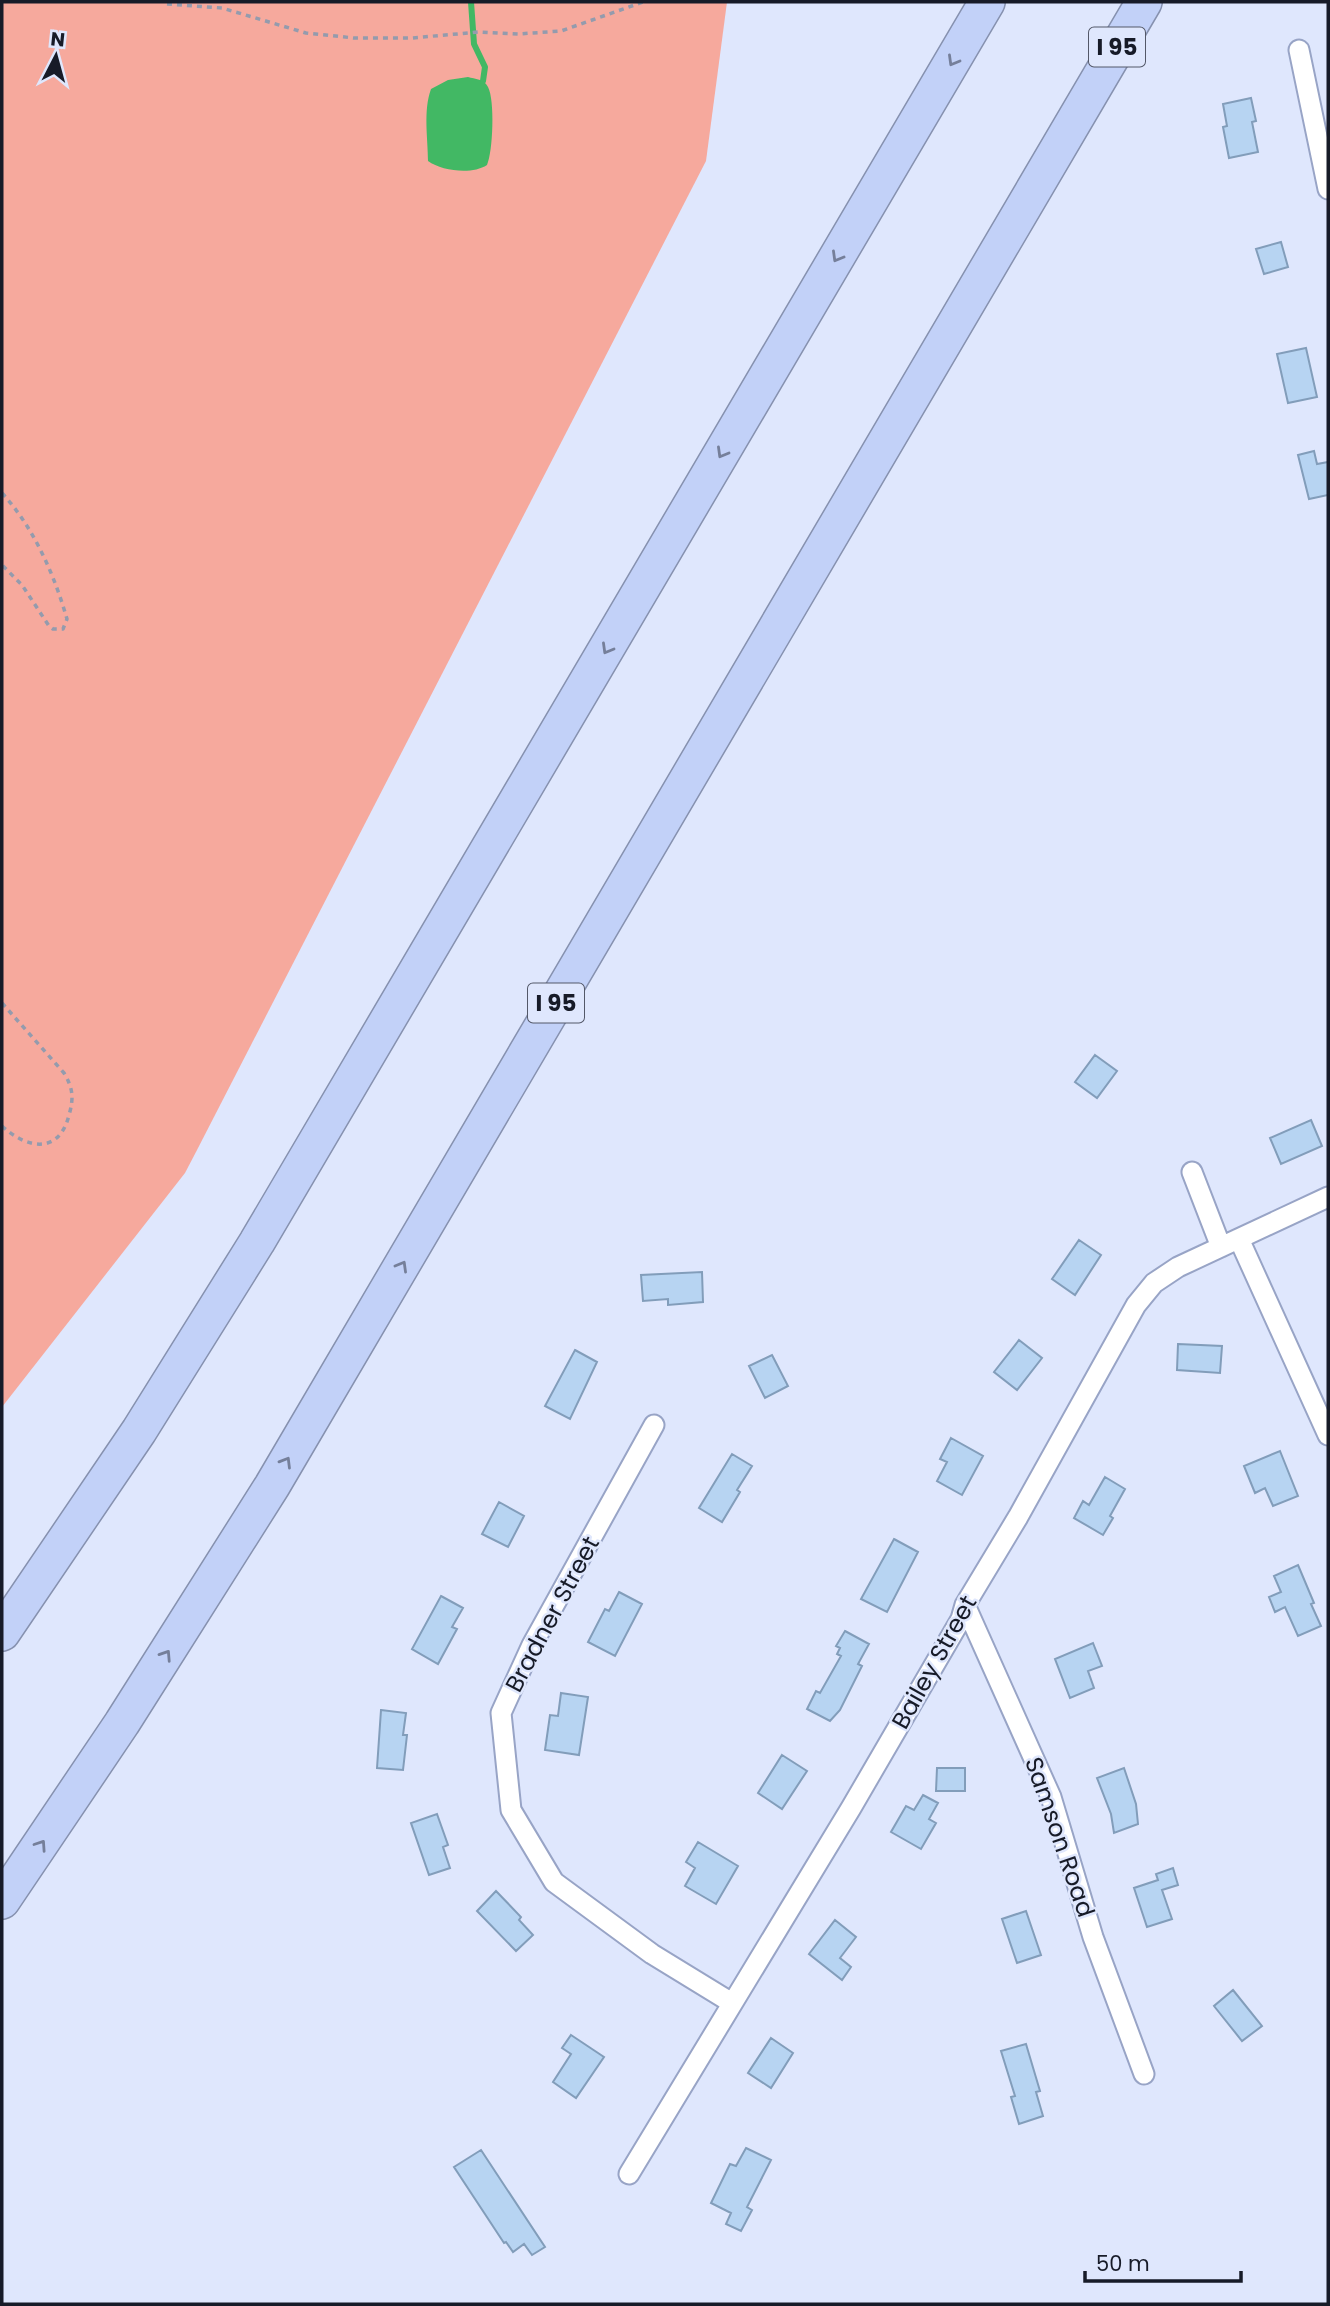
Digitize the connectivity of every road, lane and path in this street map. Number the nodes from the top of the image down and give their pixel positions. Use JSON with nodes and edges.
{"nodes":[{"id":1,"x":643,"y":2,"type":"edge"},
{"id":2,"x":987,"y":2,"type":"edge"},
{"id":3,"x":1144,"y":2,"type":"edge"},
{"id":4,"x":1172,"y":2,"type":"edge"},
{"id":5,"x":167,"y":4,"type":"dead end"},
{"id":6,"x":1299,"y":51,"type":"dead end"},
{"id":7,"x":1090,"y":93,"type":"junction"},
{"id":8,"x":1328,"y":189,"type":"edge"},
{"id":9,"x":2,"y":493,"type":"edge"},
{"id":10,"x":2,"y":565,"type":"edge"},
{"id":11,"x":2,"y":1003,"type":"edge"},
{"id":12,"x":2,"y":1126,"type":"edge"},
{"id":13,"x":1192,"y":1171,"type":"dead end"},
{"id":14,"x":1328,"y":1198,"type":"edge"},
{"id":15,"x":1230,"y":1243,"type":"junction"},
{"id":16,"x":654,"y":1425,"type":"dead end"},
{"id":17,"x":1328,"y":1435,"type":"edge"},
{"id":18,"x":965,"y":1605,"type":"junction"},
{"id":19,"x":2,"y":1633,"type":"edge"},
{"id":20,"x":2,"y":1901,"type":"edge"},
{"id":21,"x":732,"y":2003,"type":"junction"},
{"id":22,"x":1144,"y":2074,"type":"dead end"},
{"id":23,"x":629,"y":2174,"type":"dead end"}],
"edges":[{"from":1,"to":5,"type":"path"},
{"from":2,"to":19,"type":"highway","one_way":true},
{"from":3,"to":7,"type":"highway","number":"I 95"},
{"from":4,"to":7,"type":"highway"},
{"from":6,"to":8,"type":"street"},
{"from":20,"to":7,"type":"highway","number":"I 95","one_way":true},
{"from":9,"to":10,"type":"path"},
{"from":11,"to":12,"type":"path"},
{"from":13,"to":15,"type":"street"},
{"from":14,"to":15,"type":"street","name":"Bailey Street"},
{"from":15,"to":17,"type":"street"},
{"from":15,"to":18,"type":"street","name":"Bailey Street"},
{"from":16,"to":21,"type":"street","name":"Bradner Street"},
{"from":18,"to":21,"type":"street","name":"Bailey Street"},
{"from":18,"to":22,"type":"street","name":"Samson Road"},
{"from":21,"to":23,"type":"street","name":"Bailey Street"}]}
